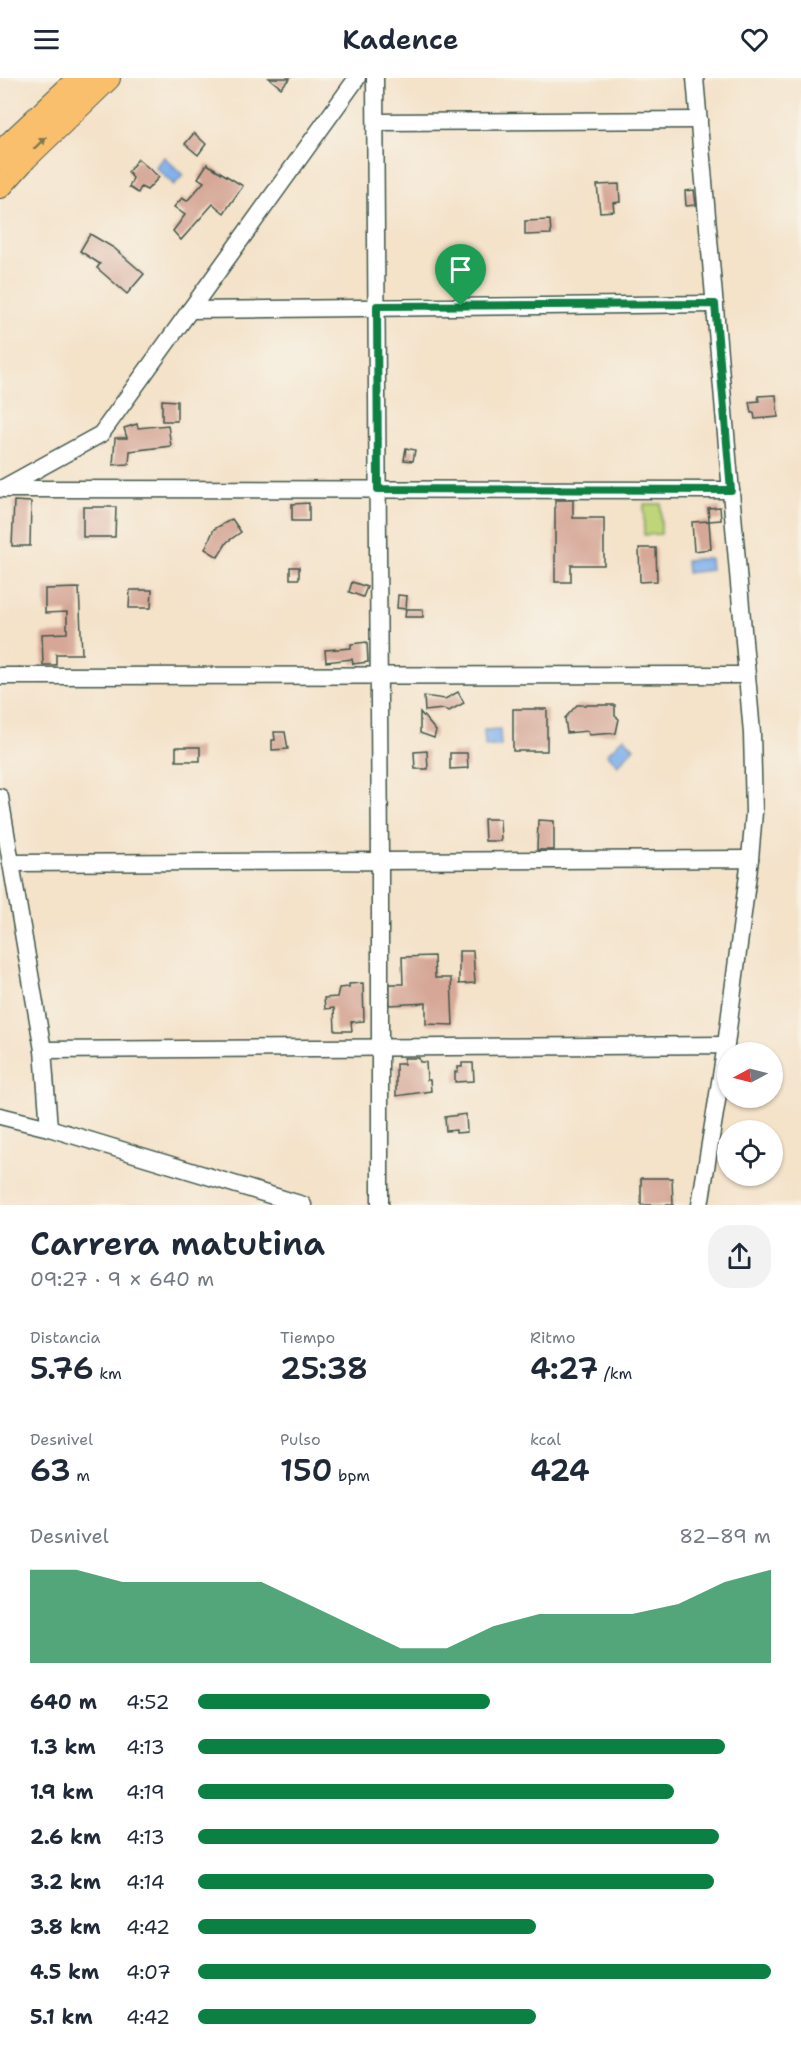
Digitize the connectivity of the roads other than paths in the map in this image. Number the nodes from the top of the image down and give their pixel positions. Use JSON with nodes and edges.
{"nodes":[{"id":1,"x":80,"y":78,"type":"edge"},
{"id":2,"x":108,"y":78,"type":"edge"},
{"id":3,"x":357,"y":78,"type":"edge"},
{"id":4,"x":375,"y":78,"type":"edge"},
{"id":5,"x":695,"y":78,"type":"edge"},
{"id":6,"x":699,"y":120,"type":"junction"},
{"id":7,"x":376,"y":122,"type":"junction"},
{"id":8,"x":0,"y":156,"type":"edge"},
{"id":9,"x":0,"y":186,"type":"edge"},
{"id":10,"x":715,"y":304,"type":"junction"},
{"id":11,"x":377,"y":306,"type":"junction"},
{"id":12,"x":190,"y":310,"type":"junction"},
{"id":13,"x":1,"y":489,"type":"edge"},
{"id":14,"x":378,"y":489,"type":"junction"},
{"id":15,"x":731,"y":490,"type":"junction"},
{"id":16,"x":379,"y":674,"type":"junction"},
{"id":17,"x":747,"y":675,"type":"junction"},
{"id":18,"x":0,"y":676,"type":"edge"},
{"id":19,"x":0,"y":797,"type":"edge"},
{"id":20,"x":750,"y":860,"type":"junction"},
{"id":21,"x":380,"y":861,"type":"junction"},
{"id":22,"x":11,"y":863,"type":"junction"},
{"id":23,"x":726,"y":1042,"type":"edge"},
{"id":24,"x":717,"y":1045,"type":"edge"},
{"id":25,"x":380,"y":1047,"type":"junction"},
{"id":26,"x":43,"y":1050,"type":"junction"},
{"id":27,"x":717,"y":1100,"type":"edge"},
{"id":28,"x":0,"y":1116,"type":"edge"},
{"id":29,"x":50,"y":1128,"type":"junction"},
{"id":30,"x":303,"y":1205,"type":"edge"},
{"id":31,"x":380,"y":1205,"type":"edge"},
{"id":32,"x":700,"y":1205,"type":"edge"}],
"edges":[{"from":1,"to":8,"type":"highway"},
{"from":9,"to":2,"type":"highway","one_way":true},
{"from":3,"to":12,"type":"street"},
{"from":4,"to":7,"type":"street"},
{"from":5,"to":6,"type":"street"},
{"from":6,"to":7,"type":"street"},
{"from":6,"to":10,"type":"street"},
{"from":7,"to":11,"type":"street"},
{"from":10,"to":11,"type":"street"},
{"from":10,"to":15,"type":"street"},
{"from":11,"to":12,"type":"street"},
{"from":11,"to":14,"type":"street"},
{"from":12,"to":13,"type":"street"},
{"from":13,"to":14,"type":"street"},
{"from":14,"to":15,"type":"street"},
{"from":14,"to":16,"type":"street"},
{"from":15,"to":17,"type":"street"},
{"from":16,"to":17,"type":"street"},
{"from":16,"to":18,"type":"street"},
{"from":16,"to":21,"type":"street"},
{"from":17,"to":20,"type":"street"},
{"from":19,"to":22,"type":"street"},
{"from":20,"to":21,"type":"street"},
{"from":20,"to":23,"type":"street"},
{"from":21,"to":22,"type":"street"},
{"from":21,"to":25,"type":"street"},
{"from":22,"to":26,"type":"street"},
{"from":24,"to":25,"type":"street"},
{"from":25,"to":26,"type":"street"},
{"from":25,"to":31,"type":"street"},
{"from":26,"to":29,"type":"street"},
{"from":27,"to":32,"type":"street"},
{"from":28,"to":29,"type":"street"},
{"from":29,"to":30,"type":"street"}]}
